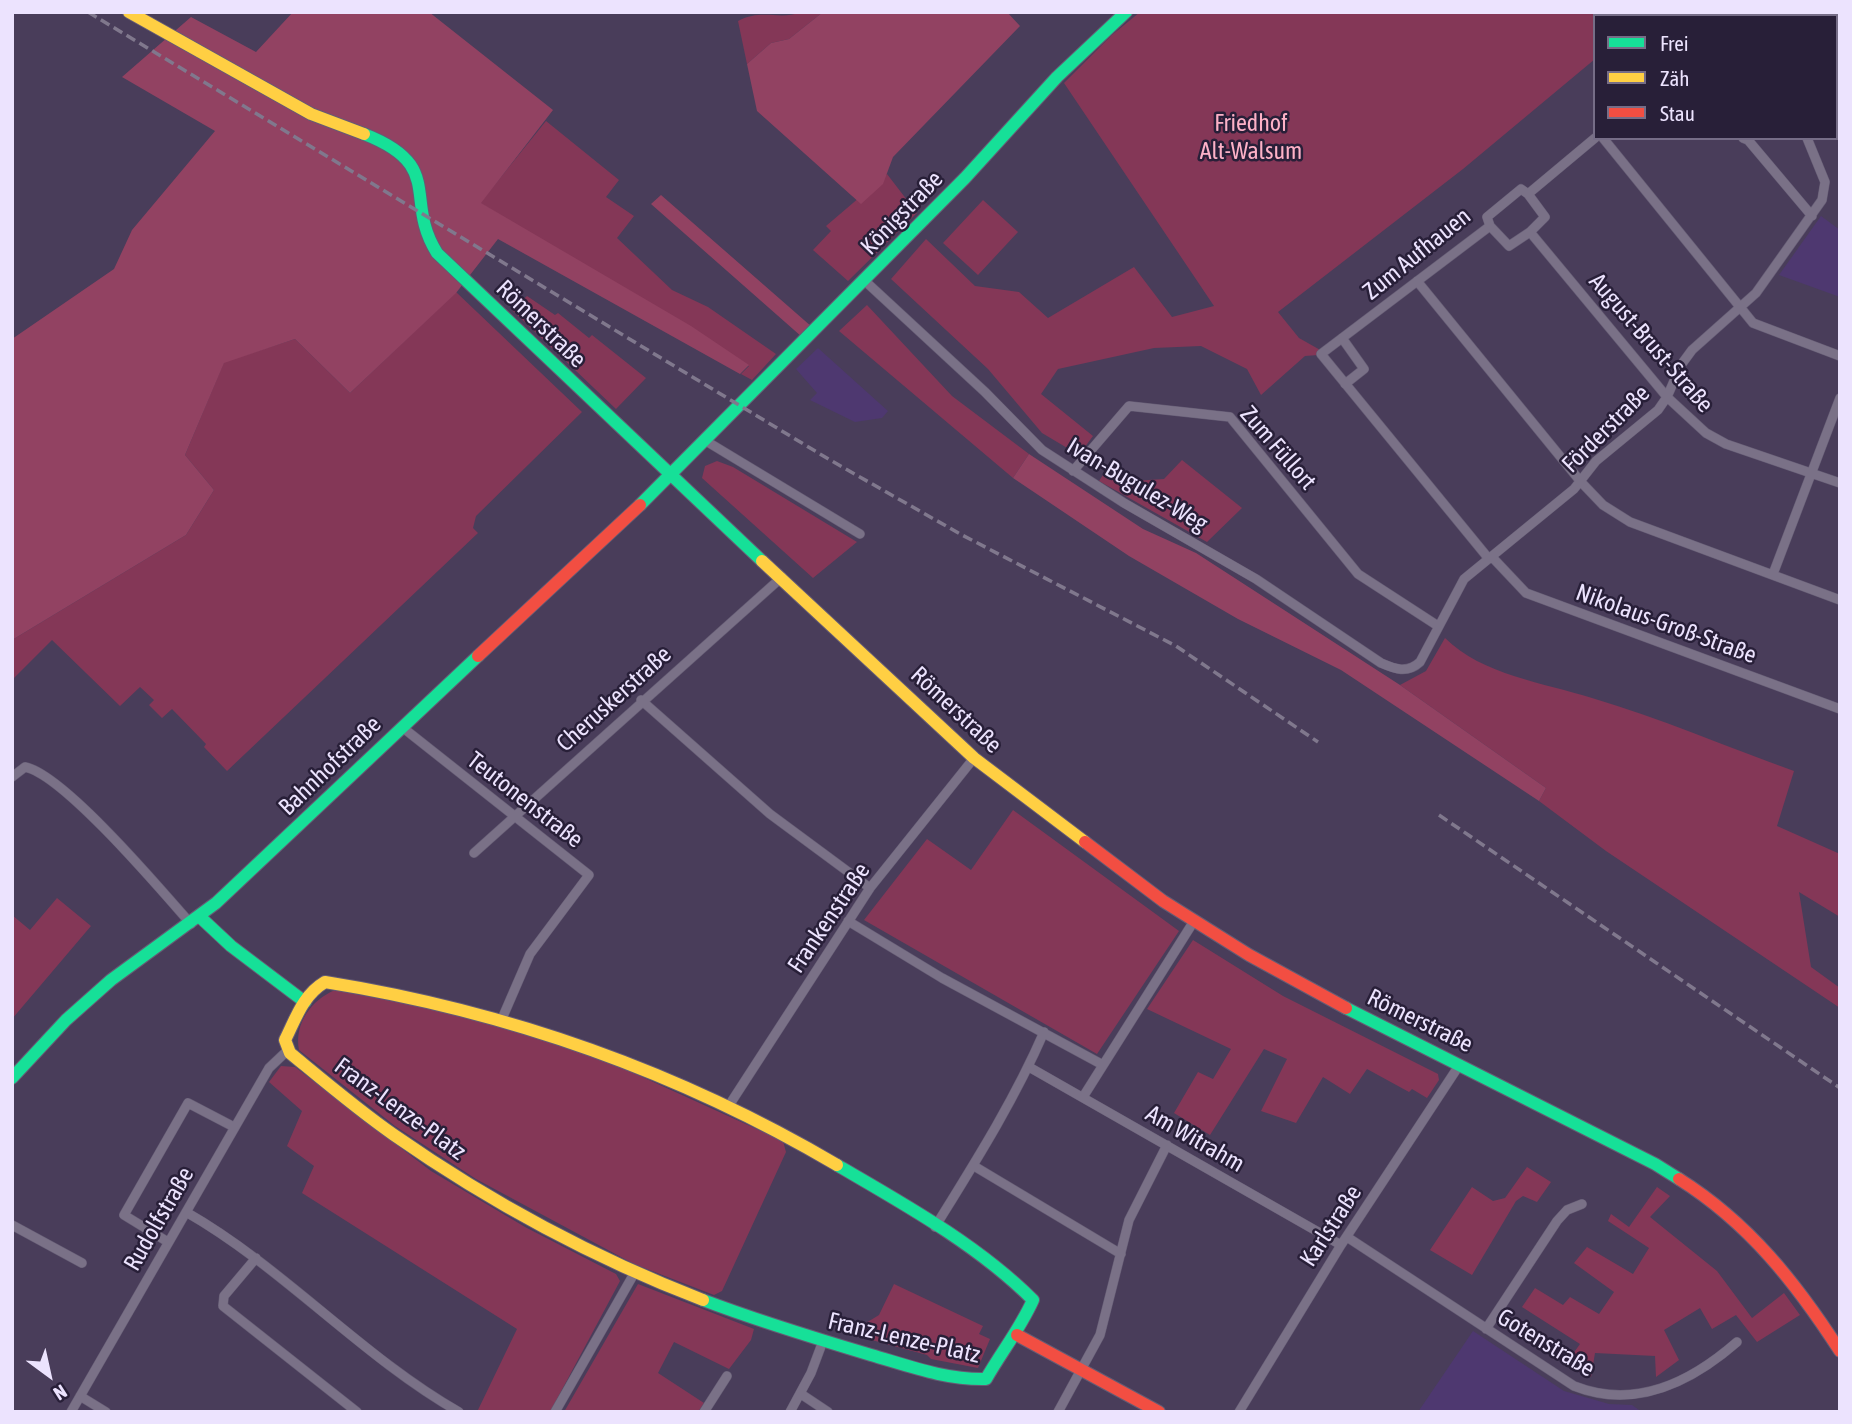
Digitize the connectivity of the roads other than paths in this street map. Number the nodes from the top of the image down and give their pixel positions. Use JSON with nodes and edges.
{"nodes":[{"id":1,"x":130,"y":12,"type":"edge"},
{"id":2,"x":1126,"y":12,"type":"edge"},
{"id":3,"x":1593,"y":140,"type":"edge"},
{"id":4,"x":1605,"y":140,"type":"edge"},
{"id":5,"x":1748,"y":140,"type":"edge"},
{"id":6,"x":1808,"y":140,"type":"edge"},
{"id":7,"x":1528,"y":194,"type":"junction"},
{"id":8,"x":1812,"y":215,"type":"junction"},
{"id":9,"x":1490,"y":226,"type":"junction"},
{"id":10,"x":1530,"y":232,"type":"junction"},
{"id":11,"x":865,"y":281,"type":"junction"},
{"id":12,"x":1417,"y":281,"type":"junction"},
{"id":13,"x":1741,"y":309,"type":"junction"},
{"id":14,"x":1342,"y":338,"type":"junction"},
{"id":15,"x":1321,"y":354,"type":"joint"},
{"id":16,"x":1840,"y":356,"type":"edge"},
{"id":17,"x":1345,"y":384,"type":"junction"},
{"id":18,"x":1667,"y":397,"type":"junction"},
{"id":19,"x":1840,"y":398,"type":"edge"},
{"id":20,"x":706,"y":441,"type":"junction"},
{"id":21,"x":1073,"y":471,"type":"junction"},
{"id":22,"x":1809,"y":473,"type":"junction"},
{"id":23,"x":669,"y":475,"type":"junction"},
{"id":24,"x":1581,"y":481,"type":"junction"},
{"id":25,"x":1840,"y":483,"type":"edge"},
{"id":26,"x":860,"y":534,"type":"dead end"},
{"id":27,"x":1490,"y":558,"type":"junction"},
{"id":28,"x":1773,"y":574,"type":"junction"},
{"id":29,"x":782,"y":577,"type":"junction"},
{"id":30,"x":1840,"y":600,"type":"edge"},
{"id":31,"x":1438,"y":626,"type":"junction"},
{"id":32,"x":1420,"y":662,"type":"joint"},
{"id":33,"x":641,"y":700,"type":"junction"},
{"id":34,"x":1840,"y":709,"type":"edge"},
{"id":35,"x":402,"y":727,"type":"junction"},
{"id":36,"x":974,"y":758,"type":"junction"},
{"id":37,"x":12,"y":777,"type":"edge"},
{"id":38,"x":513,"y":816,"type":"junction"},
{"id":39,"x":474,"y":853,"type":"dead end"},
{"id":40,"x":870,"y":888,"type":"junction"},
{"id":41,"x":196,"y":920,"type":"junction"},
{"id":42,"x":848,"y":920,"type":"junction"},
{"id":43,"x":1194,"y":921,"type":"junction"},
{"id":44,"x":305,"y":1002,"type":"junction"},
{"id":45,"x":501,"y":1021,"type":"junction"},
{"id":46,"x":1044,"y":1032,"type":"junction"},
{"id":47,"x":288,"y":1050,"type":"junction"},
{"id":48,"x":1460,"y":1064,"type":"junction"},
{"id":49,"x":1103,"y":1065,"type":"junction"},
{"id":50,"x":1029,"y":1067,"type":"junction"},
{"id":51,"x":12,"y":1078,"type":"edge"},
{"id":52,"x":1083,"y":1097,"type":"junction"},
{"id":53,"x":728,"y":1107,"type":"junction"},
{"id":54,"x":234,"y":1127,"type":"junction"},
{"id":55,"x":1167,"y":1145,"type":"junction"},
{"id":56,"x":974,"y":1166,"type":"junction"},
{"id":57,"x":1582,"y":1205,"type":"dead end"},
{"id":58,"x":186,"y":1212,"type":"junction"},
{"id":59,"x":12,"y":1225,"type":"edge"},
{"id":60,"x":935,"y":1227,"type":"junction"},
{"id":61,"x":1344,"y":1241,"type":"junction"},
{"id":62,"x":168,"y":1242,"type":"junction"},
{"id":63,"x":1121,"y":1254,"type":"junction"},
{"id":64,"x":256,"y":1258,"type":"junction"},
{"id":65,"x":82,"y":1263,"type":"dead end"},
{"id":66,"x":635,"y":1272,"type":"junction"},
{"id":67,"x":1486,"y":1329,"type":"junction"},
{"id":68,"x":1017,"y":1335,"type":"junction"},
{"id":69,"x":823,"y":1341,"type":"junction"},
{"id":70,"x":1737,"y":1342,"type":"dead end"},
{"id":71,"x":1840,"y":1351,"type":"edge"},
{"id":72,"x":1082,"y":1370,"type":"junction"},
{"id":73,"x":727,"y":1376,"type":"dead end"},
{"id":74,"x":801,"y":1394,"type":"junction"},
{"id":75,"x":80,"y":1396,"type":"junction"},
{"id":76,"x":442,"y":1408,"type":"edge"},
{"id":77,"x":71,"y":1412,"type":"edge"},
{"id":78,"x":106,"y":1412,"type":"edge"},
{"id":79,"x":357,"y":1412,"type":"edge"},
{"id":80,"x":459,"y":1412,"type":"edge"},
{"id":81,"x":555,"y":1412,"type":"edge"},
{"id":82,"x":704,"y":1412,"type":"edge"},
{"id":83,"x":790,"y":1412,"type":"edge"},
{"id":84,"x":828,"y":1412,"type":"edge"},
{"id":85,"x":1058,"y":1412,"type":"edge"},
{"id":86,"x":1159,"y":1412,"type":"edge"},
{"id":87,"x":1239,"y":1412,"type":"edge"}],
"edges":[{"from":1,"to":23,"type":"street","name":"Römerstraße"},
{"from":2,"to":11,"type":"street","name":"Königstraße"},
{"from":3,"to":7,"type":"street","name":"Zum Aufhauen"},
{"from":4,"to":13,"type":"street"},
{"from":5,"to":8,"type":"street"},
{"from":6,"to":8,"type":"street","name":"Förderstraße"},
{"from":7,"to":9,"type":"street","name":"Zum Aufhauen"},
{"from":7,"to":10,"type":"street"},
{"from":8,"to":13,"type":"street","name":"Förderstraße"},
{"from":9,"to":10,"type":"street"},
{"from":9,"to":12,"type":"street","name":"Zum Aufhauen"},
{"from":10,"to":18,"type":"street","name":"August-Brust-Straße"},
{"from":11,"to":20,"type":"street","name":"Königstraße"},
{"from":11,"to":21,"type":"street","name":"Ivan-Bugulez-Weg"},
{"from":12,"to":14,"type":"street","name":"Zum Aufhauen"},
{"from":12,"to":24,"type":"street"},
{"from":13,"to":16,"type":"street"},
{"from":13,"to":18,"type":"street","name":"Förderstraße"},
{"from":14,"to":15,"type":"street","name":"Zum Aufhauen"},
{"from":14,"to":17,"type":"street"},
{"from":15,"to":17,"type":"street","name":"Nikolaus-Groß-Straße"},
{"from":17,"to":27,"type":"street","name":"Nikolaus-Groß-Straße"},
{"from":18,"to":22,"type":"street","name":"August-Brust-Straße"},
{"from":18,"to":24,"type":"street","name":"Förderstraße"},
{"from":19,"to":22,"type":"street"},
{"from":20,"to":23,"type":"street","name":"Königstraße"},
{"from":20,"to":26,"type":"street"},
{"from":21,"to":31,"type":"street","name":"Zum Füllort"},
{"from":21,"to":32,"type":"street","name":"Ivan-Bugulez-Weg"},
{"from":22,"to":25,"type":"street","name":"August-Brust-Straße"},
{"from":22,"to":28,"type":"street"},
{"from":23,"to":29,"type":"street","name":"Römerstraße"},
{"from":23,"to":35,"type":"street","name":"Bahnhofstraße"},
{"from":24,"to":27,"type":"street","name":"Förderstraße"},
{"from":24,"to":28,"type":"street"},
{"from":27,"to":31,"type":"street","name":"Förderstraße"},
{"from":27,"to":34,"type":"street","name":"Nikolaus-Groß-Straße"},
{"from":28,"to":30,"type":"street"},
{"from":29,"to":33,"type":"street","name":"Cheruskerstraße"},
{"from":29,"to":36,"type":"street","name":"Römerstraße"},
{"from":31,"to":32,"type":"street","name":"Förderstraße"},
{"from":33,"to":38,"type":"street","name":"Cheruskerstraße"},
{"from":33,"to":40,"type":"street"},
{"from":35,"to":38,"type":"street","name":"Teutonenstraße"},
{"from":35,"to":41,"type":"street","name":"Bahnhofstraße"},
{"from":36,"to":40,"type":"street","name":"Frankenstraße"},
{"from":36,"to":43,"type":"street","name":"Römerstraße"},
{"from":37,"to":41,"type":"street"},
{"from":38,"to":39,"type":"street","name":"Cheruskerstraße"},
{"from":38,"to":45,"type":"street","name":"Teutonenstraße"},
{"from":40,"to":42,"type":"street","name":"Frankenstraße"},
{"from":41,"to":44,"type":"street"},
{"from":41,"to":51,"type":"street","name":"Bahnhofstraße"},
{"from":42,"to":46,"type":"street"},
{"from":42,"to":53,"type":"street","name":"Frankenstraße"},
{"from":43,"to":48,"type":"street","name":"Römerstraße"},
{"from":43,"to":49,"type":"street"},
{"from":44,"to":45,"type":"street","name":"Franz-Lenze-Platz"},
{"from":44,"to":47,"type":"street","name":"Franz-Lenze-Platz"},
{"from":45,"to":53,"type":"street","name":"Franz-Lenze-Platz"},
{"from":46,"to":49,"type":"street"},
{"from":46,"to":50,"type":"street"},
{"from":47,"to":54,"type":"street","name":"Rudolfstraße"},
{"from":47,"to":66,"type":"street","name":"Franz-Lenze-Platz"},
{"from":48,"to":61,"type":"street","name":"Karlstraße"},
{"from":48,"to":71,"type":"street","name":"Römerstraße"},
{"from":49,"to":52,"type":"street"},
{"from":50,"to":52,"type":"street","name":"Am Witrahm"},
{"from":50,"to":56,"type":"street"},
{"from":52,"to":55,"type":"street","name":"Am Witrahm"},
{"from":53,"to":60,"type":"street","name":"Franz-Lenze-Platz"},
{"from":54,"to":58,"type":"street","name":"Rudolfstraße"},
{"from":54,"to":62,"type":"street"},
{"from":55,"to":61,"type":"street","name":"Am Witrahm"},
{"from":55,"to":63,"type":"street"},
{"from":56,"to":60,"type":"street"},
{"from":56,"to":63,"type":"street"},
{"from":57,"to":67,"type":"street"},
{"from":58,"to":62,"type":"street","name":"Rudolfstraße"},
{"from":58,"to":64,"type":"street"},
{"from":59,"to":65,"type":"street"},
{"from":60,"to":68,"type":"street","name":"Franz-Lenze-Platz"},
{"from":61,"to":67,"type":"street","name":"Gotenstraße"},
{"from":61,"to":87,"type":"street","name":"Karlstraße"},
{"from":62,"to":75,"type":"street","name":"Rudolfstraße"},
{"from":63,"to":72,"type":"street"},
{"from":64,"to":76,"type":"street"},
{"from":64,"to":79,"type":"street"},
{"from":66,"to":69,"type":"street","name":"Franz-Lenze-Platz"},
{"from":66,"to":81,"type":"street"},
{"from":67,"to":70,"type":"street","name":"Gotenstraße"},
{"from":68,"to":69,"type":"street","name":"Franz-Lenze-Platz"},
{"from":68,"to":72,"type":"street"},
{"from":69,"to":74,"type":"street"},
{"from":72,"to":85,"type":"street"},
{"from":72,"to":86,"type":"street"},
{"from":73,"to":82,"type":"street"},
{"from":74,"to":83,"type":"street"},
{"from":74,"to":84,"type":"street"},
{"from":75,"to":77,"type":"street","name":"Rudolfstraße"},
{"from":75,"to":78,"type":"street"},
{"from":76,"to":80,"type":"street"}]}
